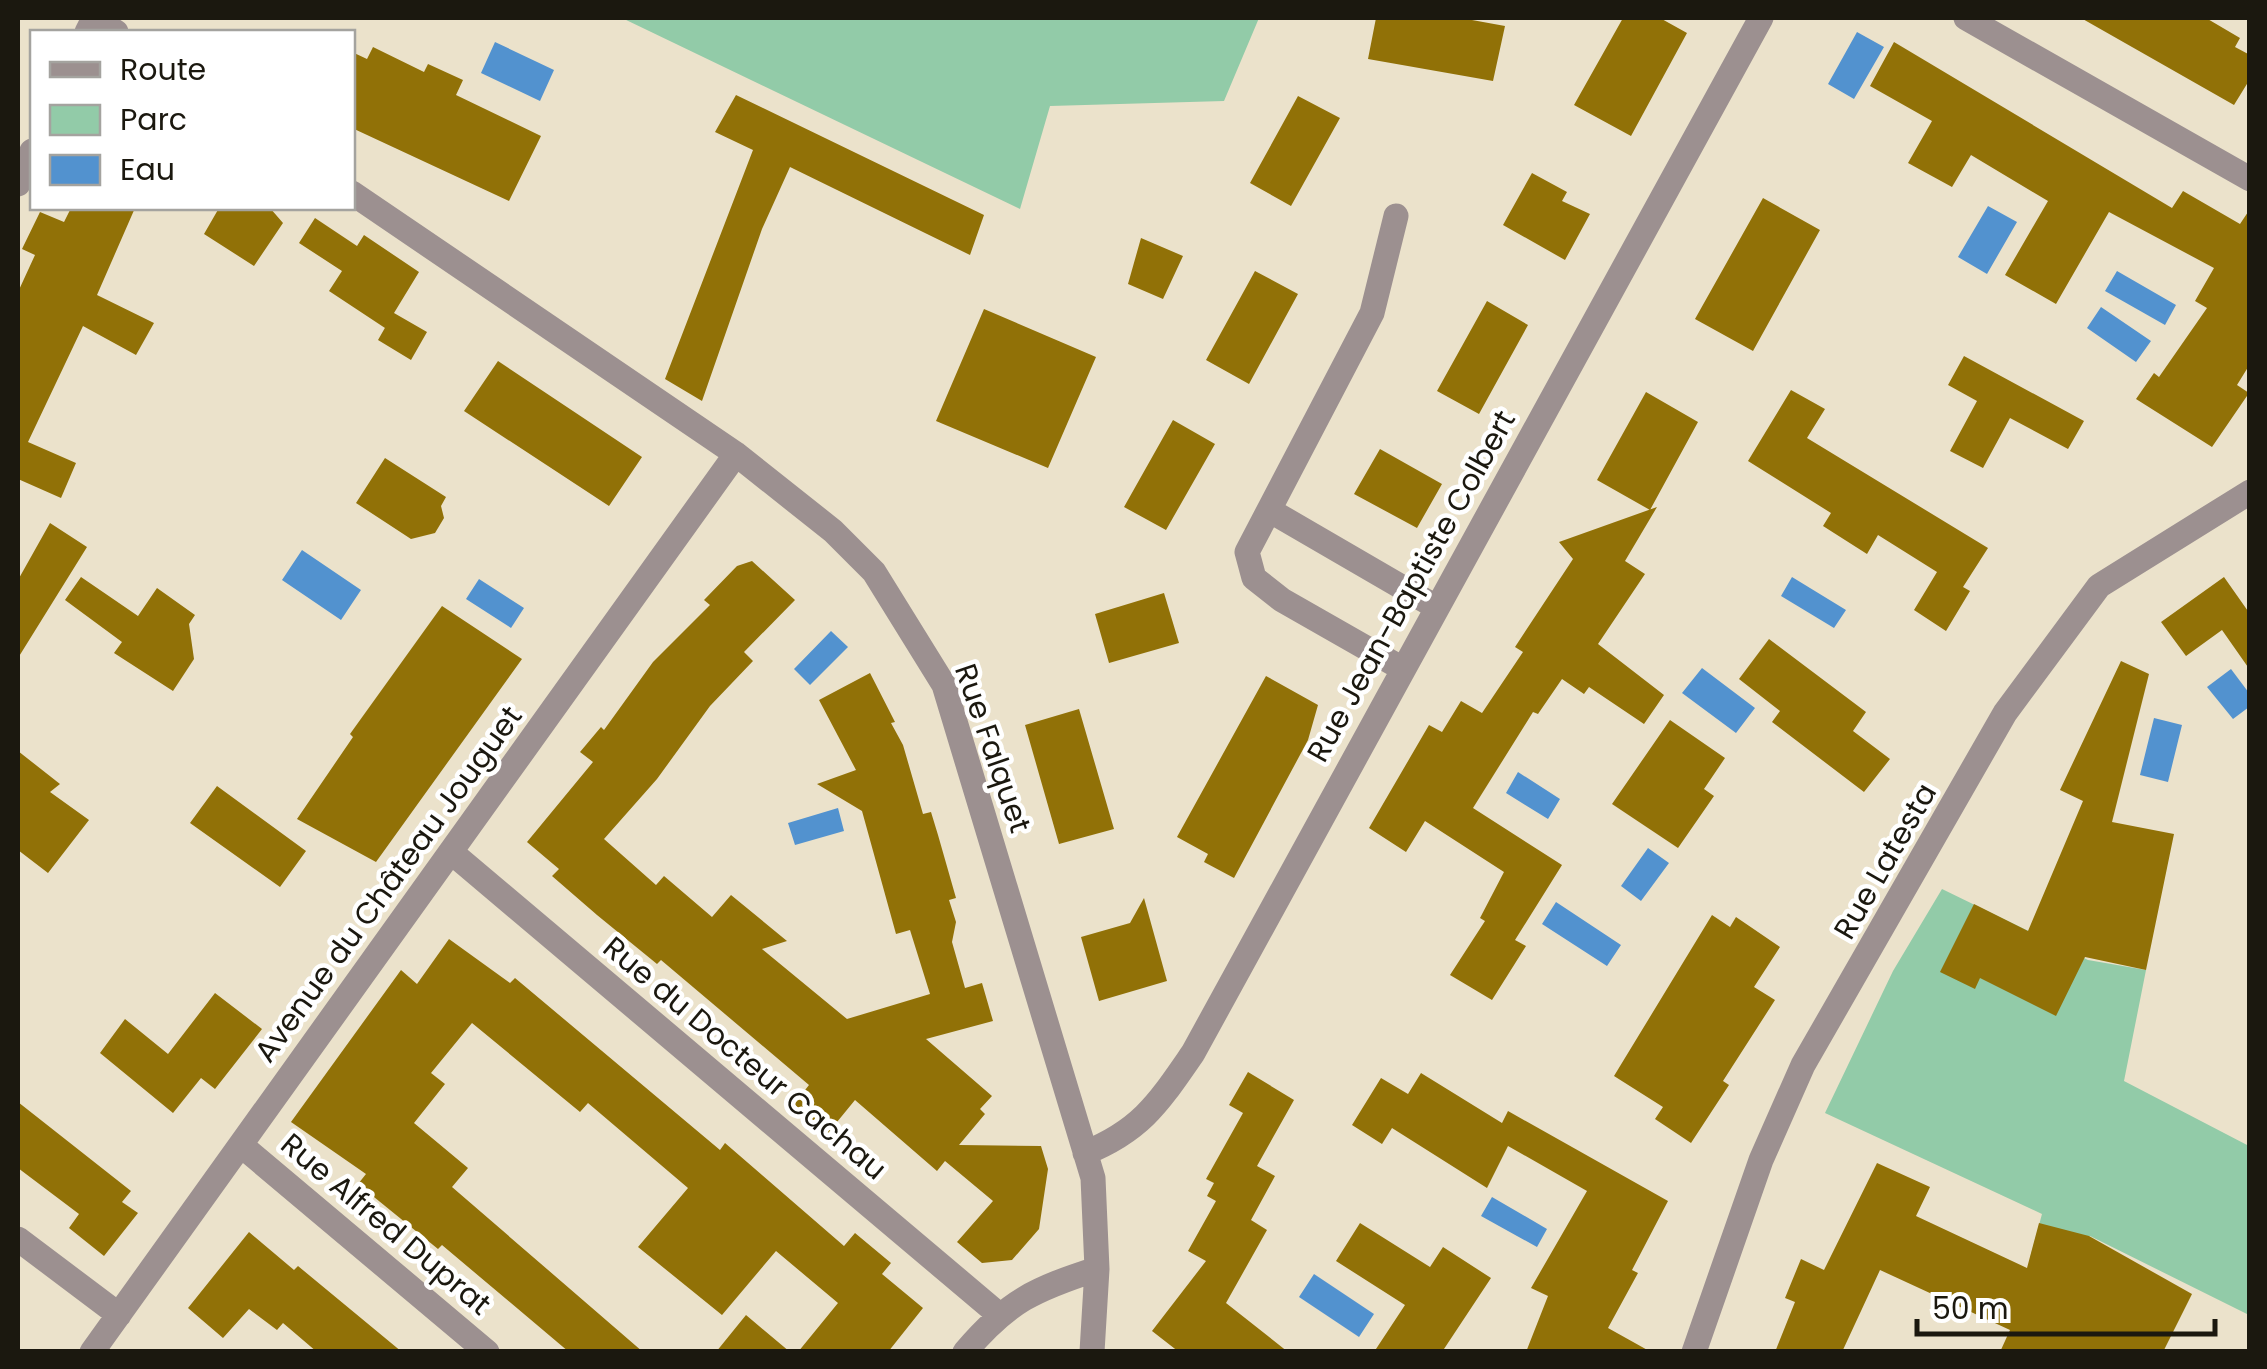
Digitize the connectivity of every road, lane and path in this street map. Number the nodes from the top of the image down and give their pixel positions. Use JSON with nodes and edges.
{"nodes":[{"id":1,"x":1761,"y":18,"type":"edge"},
{"id":2,"x":1966,"y":18,"type":"edge"},
{"id":3,"x":30,"y":156,"type":"edge"},
{"id":4,"x":2250,"y":179,"type":"edge"},
{"id":5,"x":18,"y":184,"type":"edge"},
{"id":6,"x":355,"y":196,"type":"edge"},
{"id":7,"x":1396,"y":216,"type":"dead end"},
{"id":8,"x":736,"y":454,"type":"junction"},
{"id":9,"x":2250,"y":492,"type":"edge"},
{"id":10,"x":1269,"y":510,"type":"junction"},
{"id":11,"x":1436,"y":607,"type":"junction"},
{"id":12,"x":1403,"y":669,"type":"junction"},
{"id":13,"x":450,"y":852,"type":"junction"},
{"id":14,"x":242,"y":1146,"type":"junction"},
{"id":15,"x":1085,"y":1153,"type":"junction"},
{"id":16,"x":18,"y":1238,"type":"edge"},
{"id":17,"x":1097,"y":1270,"type":"junction"},
{"id":18,"x":998,"y":1312,"type":"junction"},
{"id":19,"x":119,"y":1315,"type":"junction"},
{"id":20,"x":92,"y":1352,"type":"edge"},
{"id":21,"x":488,"y":1352,"type":"edge"},
{"id":22,"x":965,"y":1352,"type":"edge"},
{"id":23,"x":1092,"y":1352,"type":"edge"},
{"id":24,"x":1694,"y":1352,"type":"edge"}],
"edges":[{"from":1,"to":11,"type":"street","name":"Rue Jean-Baptiste Colbert"},
{"from":2,"to":4,"type":"street"},
{"from":3,"to":5,"type":"street"},
{"from":6,"to":8,"type":"street","name":"Rue Falquet"},
{"from":7,"to":10,"type":"street"},
{"from":8,"to":13,"type":"street","name":"Avenue du Château Jouguet"},
{"from":8,"to":15,"type":"street","name":"Rue Falquet"},
{"from":9,"to":24,"type":"street","name":"Rue Latesta"},
{"from":10,"to":11,"type":"street"},
{"from":10,"to":12,"type":"street"},
{"from":11,"to":12,"type":"street","name":"Rue Jean-Baptiste Colbert"},
{"from":12,"to":15,"type":"street","name":"Rue Jean-Baptiste Colbert"},
{"from":13,"to":14,"type":"street","name":"Avenue du Château Jouguet"},
{"from":13,"to":18,"type":"street","name":"Rue du Docteur Cachau"},
{"from":14,"to":19,"type":"street","name":"Avenue du Château Jouguet"},
{"from":14,"to":21,"type":"street","name":"Rue Alfred Duprat"},
{"from":15,"to":17,"type":"street","name":"Rue Falquet"},
{"from":16,"to":19,"type":"street"},
{"from":17,"to":18,"type":"street"},
{"from":17,"to":23,"type":"street","name":"Rue Falquet"},
{"from":18,"to":22,"type":"street"},
{"from":19,"to":20,"type":"street","name":"Avenue du Château Jouguet"}]}
